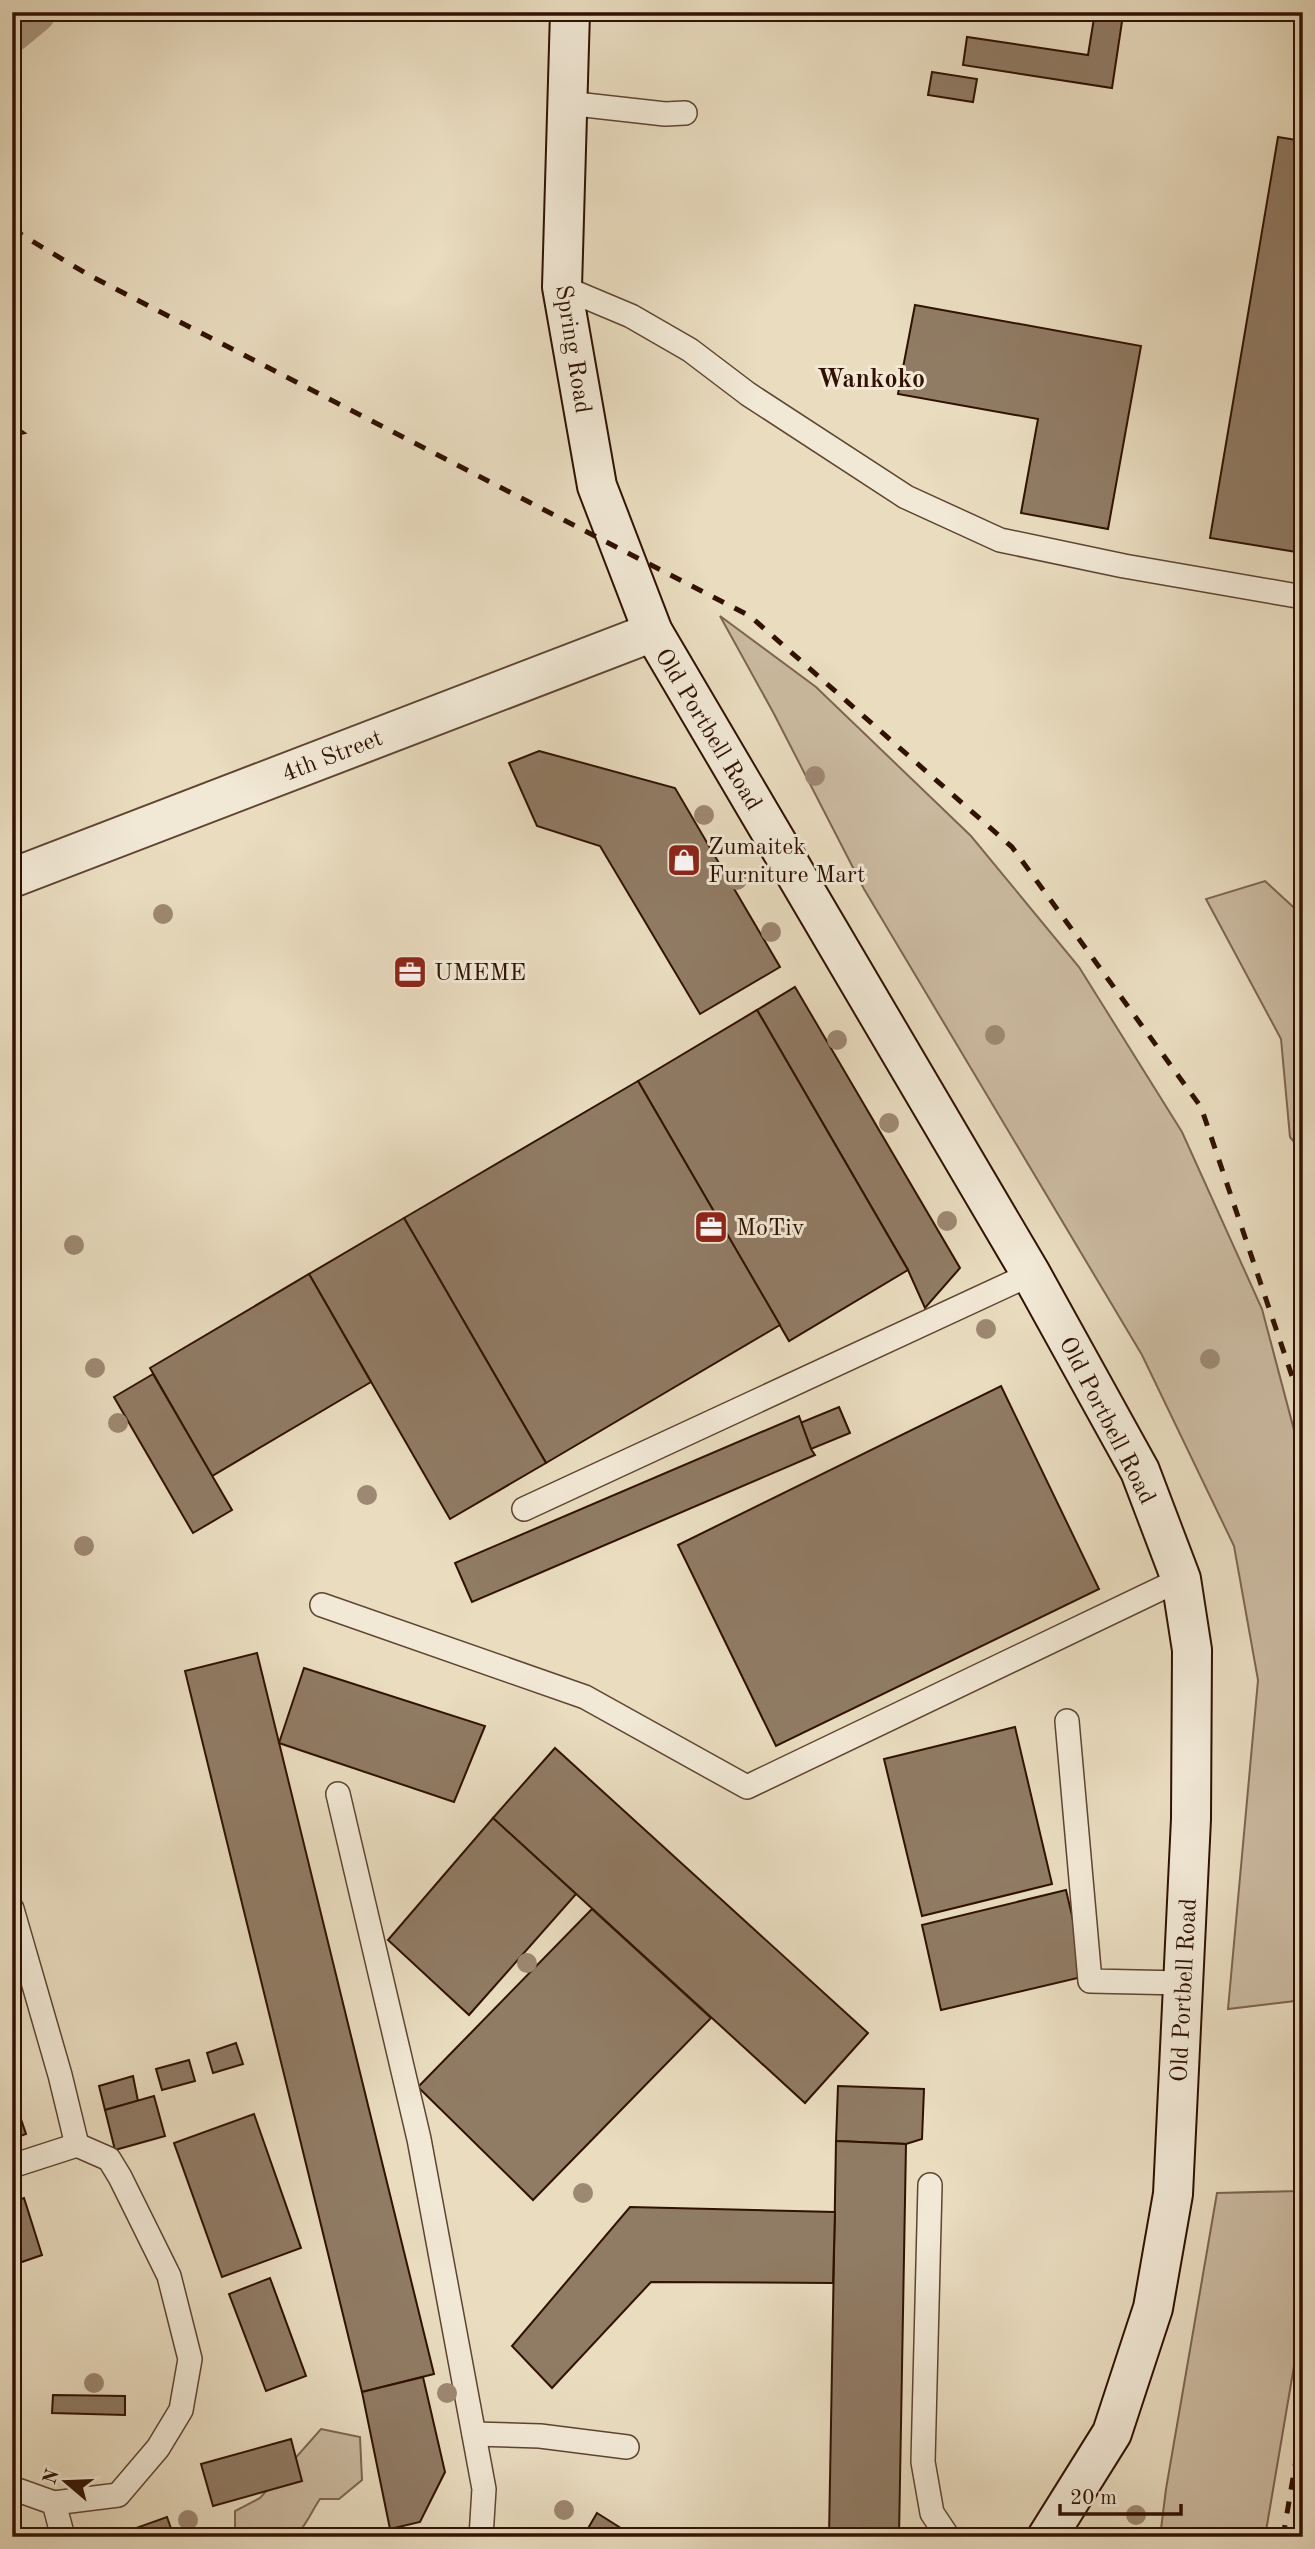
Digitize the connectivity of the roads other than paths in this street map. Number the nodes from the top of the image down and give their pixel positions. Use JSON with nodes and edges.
{"nodes":[{"id":1,"x":570,"y":12,"type":"edge"},
{"id":2,"x":567,"y":103,"type":"junction"},
{"id":3,"x":685,"y":113,"type":"dead end"},
{"id":4,"x":562,"y":287,"type":"junction"},
{"id":5,"x":1303,"y":597,"type":"edge"},
{"id":6,"x":653,"y":632,"type":"junction"},
{"id":7,"x":12,"y":878,"type":"edge"},
{"id":8,"x":1031,"y":1274,"type":"junction"},
{"id":9,"x":524,"y":1509,"type":"dead end"},
{"id":10,"x":1181,"y":1578,"type":"junction"},
{"id":11,"x":322,"y":1605,"type":"dead end"},
{"id":12,"x":1067,"y":1721,"type":"dead end"},
{"id":13,"x":338,"y":1794,"type":"dead end"},
{"id":14,"x":12,"y":1909,"type":"edge"},
{"id":15,"x":1183,"y":1983,"type":"junction"},
{"id":16,"x":77,"y":2145,"type":"junction"},
{"id":17,"x":12,"y":2166,"type":"edge"},
{"id":18,"x":930,"y":2185,"type":"dead end"},
{"id":19,"x":474,"y":2434,"type":"junction"},
{"id":20,"x":627,"y":2447,"type":"dead end"},
{"id":21,"x":12,"y":2488,"type":"edge"},
{"id":22,"x":54,"y":2503,"type":"junction"},
{"id":23,"x":63,"y":2537,"type":"edge"},
{"id":24,"x":481,"y":2537,"type":"edge"},
{"id":25,"x":948,"y":2537,"type":"edge"},
{"id":26,"x":1047,"y":2537,"type":"edge"}],
"edges":[{"from":1,"to":2,"type":"main road","name":"Spring Road"},
{"from":2,"to":3,"type":"lane"},
{"from":2,"to":4,"type":"main road","name":"Spring Road"},
{"from":4,"to":5,"type":"lane"},
{"from":4,"to":6,"type":"main road","name":"Spring Road"},
{"from":6,"to":7,"type":"main road","name":"4th Street"},
{"from":6,"to":8,"type":"main road","name":"Old Portbell Road"},
{"from":8,"to":9,"type":"lane"},
{"from":8,"to":10,"type":"main road","name":"Old Portbell Road"},
{"from":10,"to":11,"type":"lane"},
{"from":10,"to":15,"type":"main road","name":"Old Portbell Road"},
{"from":12,"to":15,"type":"lane"},
{"from":13,"to":19,"type":"lane"},
{"from":14,"to":16,"type":"lane"},
{"from":15,"to":26,"type":"main road","name":"Old Portbell Road"},
{"from":16,"to":17,"type":"lane"},
{"from":16,"to":22,"type":"lane"},
{"from":18,"to":25,"type":"lane"},
{"from":19,"to":20,"type":"lane"},
{"from":19,"to":24,"type":"lane"},
{"from":21,"to":22,"type":"lane"},
{"from":22,"to":23,"type":"lane"}]}
